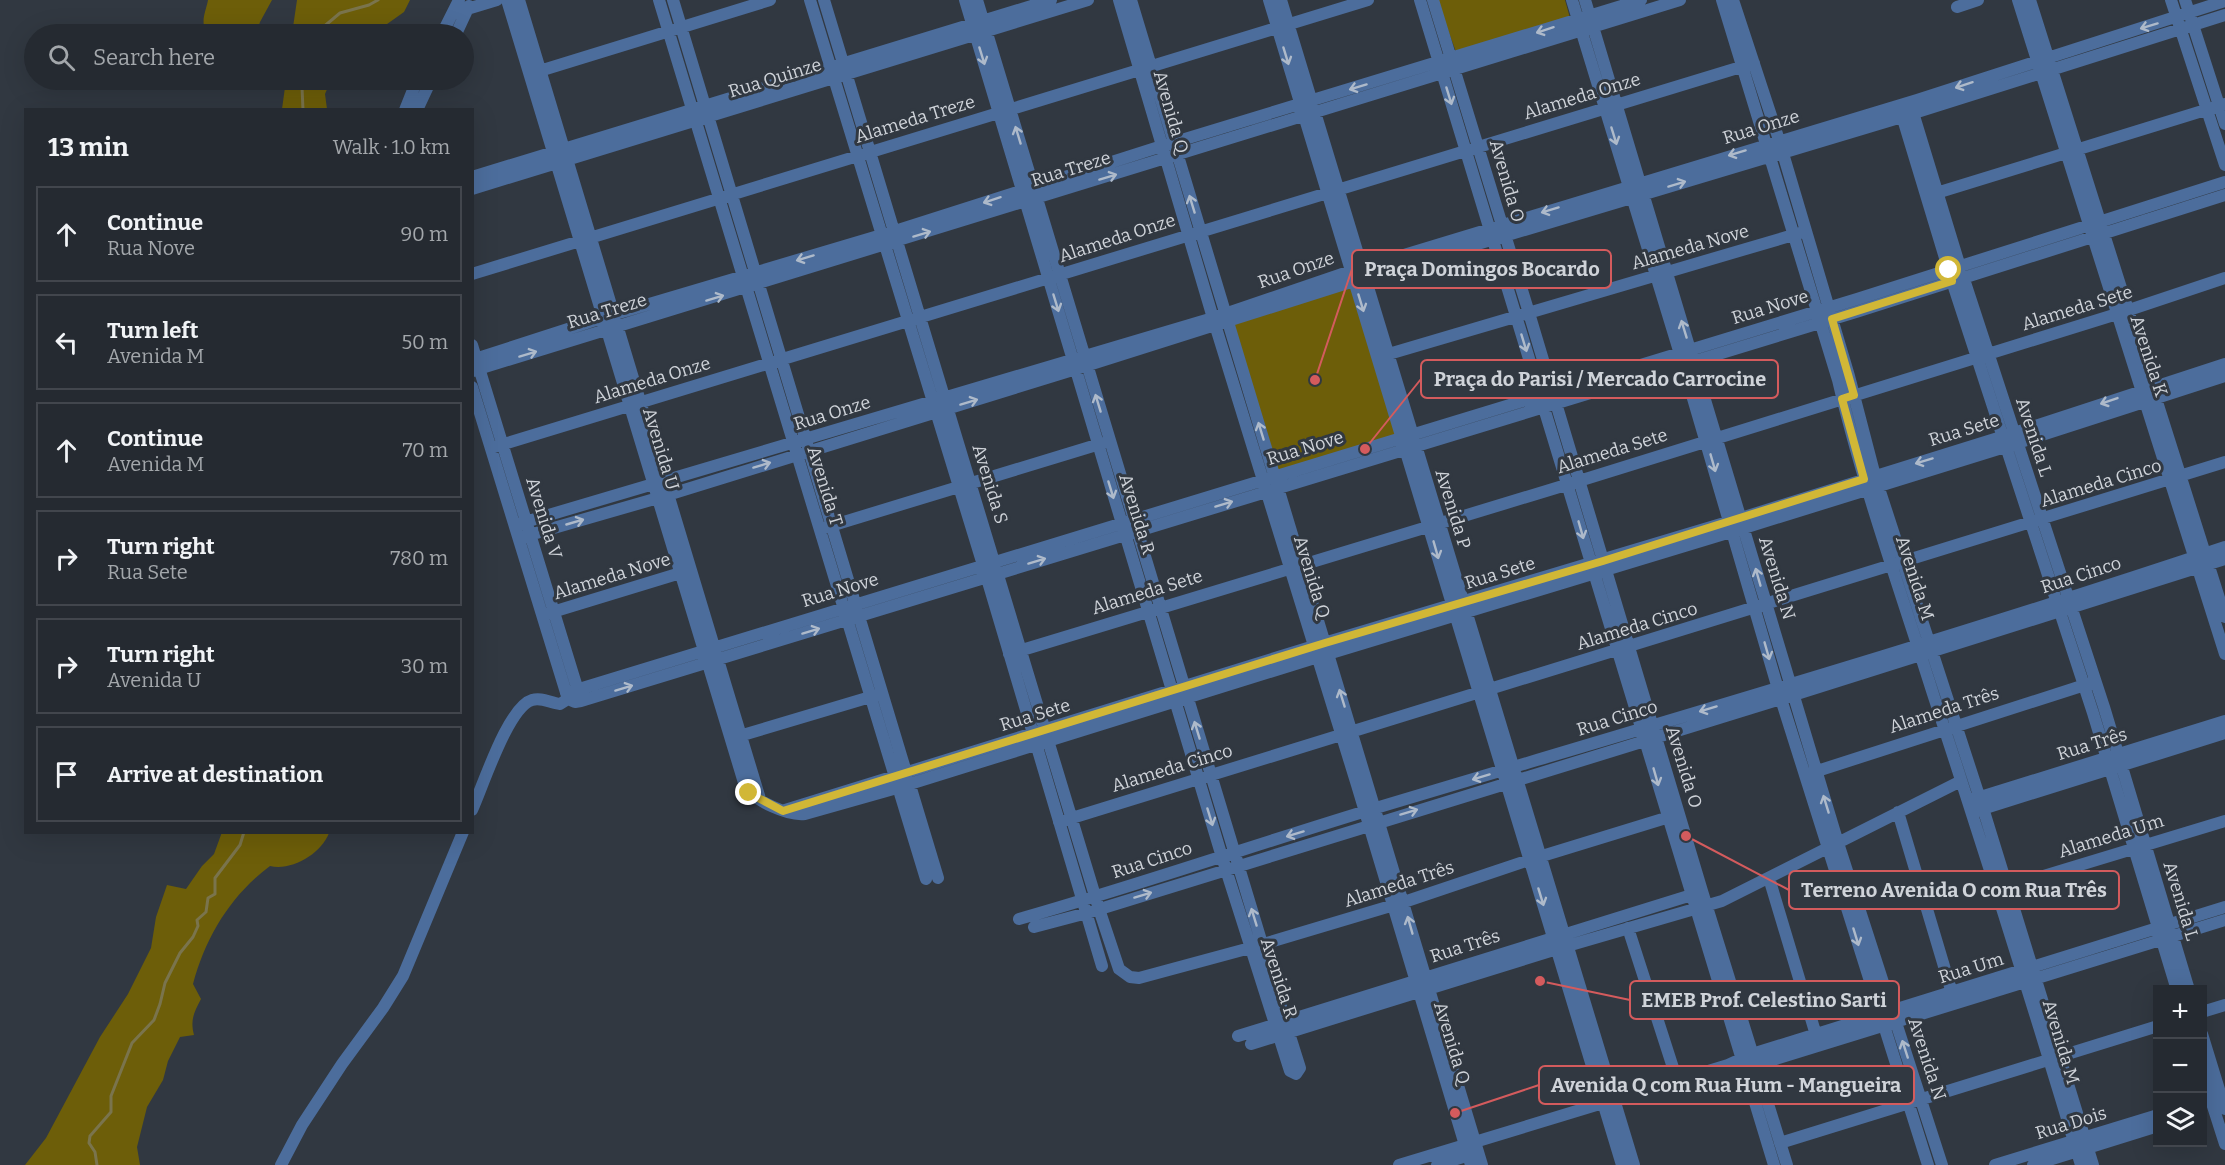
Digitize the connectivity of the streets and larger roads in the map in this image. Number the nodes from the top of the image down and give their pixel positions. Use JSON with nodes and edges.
{"nodes":[{"id":1,"x":497,"y":0,"type":"edge"},
{"id":2,"x":507,"y":0,"type":"edge"},
{"id":3,"x":519,"y":0,"type":"edge"},
{"id":4,"x":659,"y":0,"type":"edge"},
{"id":5,"x":672,"y":0,"type":"edge"},
{"id":6,"x":770,"y":0,"type":"edge"},
{"id":7,"x":810,"y":0,"type":"edge"},
{"id":8,"x":824,"y":0,"type":"edge"},
{"id":9,"x":965,"y":0,"type":"edge"},
{"id":10,"x":977,"y":0,"type":"edge"},
{"id":11,"x":1051,"y":0,"type":"edge"},
{"id":12,"x":1088,"y":0,"type":"edge"},
{"id":13,"x":1119,"y":0,"type":"edge"},
{"id":14,"x":1131,"y":0,"type":"edge"},
{"id":15,"x":1269,"y":0,"type":"edge"},
{"id":16,"x":1281,"y":0,"type":"edge"},
{"id":17,"x":1368,"y":0,"type":"edge"},
{"id":18,"x":1420,"y":0,"type":"edge"},
{"id":19,"x":1433,"y":0,"type":"edge"},
{"id":20,"x":1572,"y":0,"type":"edge"},
{"id":21,"x":1585,"y":0,"type":"edge"},
{"id":22,"x":1641,"y":0,"type":"edge"},
{"id":23,"x":1680,"y":0,"type":"edge"},
{"id":24,"x":1722,"y":0,"type":"edge"},
{"id":25,"x":1734,"y":0,"type":"edge"},
{"id":26,"x":1978,"y":0,"type":"edge"},
{"id":27,"x":2018,"y":0,"type":"edge"},
{"id":28,"x":2030,"y":0,"type":"edge"},
{"id":29,"x":2171,"y":0,"type":"edge"},
{"id":30,"x":2185,"y":0,"type":"edge"},
{"id":31,"x":2225,"y":1,"type":"edge"},
{"id":32,"x":466,"y":3,"type":"edge"},
{"id":33,"x":1957,"y":7,"type":"dead end"},
{"id":34,"x":2225,"y":15,"type":"edge"},
{"id":35,"x":2185,"y":21,"type":"junction"},
{"id":36,"x":1585,"y":23,"type":"junction"},
{"id":37,"x":448,"y":24,"type":"edge"},
{"id":38,"x":459,"y":24,"type":"edge"},
{"id":39,"x":1283,"y":25,"type":"junction"},
{"id":40,"x":980,"y":28,"type":"junction"},
{"id":41,"x":674,"y":29,"type":"junction"},
{"id":42,"x":1748,"y":64,"type":"junction"},
{"id":43,"x":2045,"y":65,"type":"junction"},
{"id":44,"x":1447,"y":66,"type":"junction"},
{"id":45,"x":1145,"y":67,"type":"junction"},
{"id":46,"x":846,"y":69,"type":"junction"},
{"id":47,"x":534,"y":72,"type":"junction"},
{"id":48,"x":833,"y":73,"type":"junction"},
{"id":49,"x":413,"y":90,"type":"edge"},
{"id":50,"x":426,"y":90,"type":"edge"},
{"id":51,"x":1611,"y":106,"type":"junction"},
{"id":52,"x":2217,"y":106,"type":"edge"},
{"id":53,"x":406,"y":108,"type":"edge"},
{"id":54,"x":418,"y":108,"type":"edge"},
{"id":55,"x":1308,"y":108,"type":"junction"},
{"id":56,"x":1906,"y":110,"type":"junction"},
{"id":57,"x":1004,"y":111,"type":"junction"},
{"id":58,"x":700,"y":113,"type":"junction"},
{"id":59,"x":2225,"y":124,"type":"edge"},
{"id":60,"x":1479,"y":146,"type":"junction"},
{"id":61,"x":1774,"y":148,"type":"junction"},
{"id":62,"x":1169,"y":150,"type":"junction"},
{"id":63,"x":1465,"y":150,"type":"junction"},
{"id":64,"x":871,"y":152,"type":"junction"},
{"id":65,"x":2072,"y":152,"type":"junction"},
{"id":66,"x":858,"y":155,"type":"junction"},
{"id":67,"x":560,"y":156,"type":"junction"},
{"id":68,"x":2225,"y":165,"type":"edge"},
{"id":69,"x":474,"y":177,"type":"edge"},
{"id":70,"x":2225,"y":182,"type":"edge"},
{"id":71,"x":474,"y":188,"type":"edge"},
{"id":72,"x":1333,"y":190,"type":"junction"},
{"id":73,"x":1636,"y":190,"type":"junction"},
{"id":74,"x":1932,"y":194,"type":"junction"},
{"id":75,"x":1030,"y":195,"type":"junction"},
{"id":76,"x":2225,"y":195,"type":"edge"},
{"id":77,"x":725,"y":197,"type":"junction"},
{"id":78,"x":2096,"y":229,"type":"junction"},
{"id":79,"x":1497,"y":232,"type":"junction"},
{"id":80,"x":1194,"y":233,"type":"junction"},
{"id":81,"x":1799,"y":233,"type":"junction"},
{"id":82,"x":896,"y":237,"type":"junction"},
{"id":83,"x":585,"y":239,"type":"junction"},
{"id":84,"x":884,"y":240,"type":"junction"},
{"id":85,"x":474,"y":273,"type":"edge"},
{"id":86,"x":1358,"y":274,"type":"junction"},
{"id":87,"x":1661,"y":274,"type":"junction"},
{"id":88,"x":1956,"y":274,"type":"junction"},
{"id":89,"x":1054,"y":277,"type":"junction"},
{"id":90,"x":2225,"y":278,"type":"edge"},
{"id":91,"x":751,"y":281,"type":"junction"},
{"id":92,"x":1529,"y":313,"type":"junction"},
{"id":93,"x":2123,"y":313,"type":"junction"},
{"id":94,"x":1825,"y":315,"type":"junction"},
{"id":95,"x":1516,"y":317,"type":"junction"},
{"id":96,"x":921,"y":318,"type":"junction"},
{"id":97,"x":1220,"y":320,"type":"junction"},
{"id":98,"x":908,"y":321,"type":"junction"},
{"id":99,"x":610,"y":322,"type":"junction"},
{"id":100,"x":1384,"y":356,"type":"junction"},
{"id":101,"x":1982,"y":356,"type":"junction"},
{"id":102,"x":1687,"y":357,"type":"junction"},
{"id":103,"x":775,"y":362,"type":"junction"},
{"id":104,"x":1080,"y":362,"type":"junction"},
{"id":105,"x":2225,"y":364,"type":"edge"},
{"id":106,"x":475,"y":365,"type":"edge"},
{"id":107,"x":2225,"y":376,"type":"edge"},
{"id":108,"x":474,"y":392,"type":"edge"},
{"id":109,"x":2148,"y":394,"type":"junction"},
{"id":110,"x":1848,"y":397,"type":"junction"},
{"id":111,"x":1548,"y":399,"type":"junction"},
{"id":112,"x":635,"y":404,"type":"junction"},
{"id":113,"x":940,"y":405,"type":"junction"},
{"id":114,"x":1712,"y":439,"type":"junction"},
{"id":115,"x":1110,"y":440,"type":"junction"},
{"id":116,"x":2010,"y":440,"type":"junction"},
{"id":117,"x":1409,"y":442,"type":"junction"},
{"id":118,"x":1097,"y":444,"type":"junction"},
{"id":119,"x":497,"y":447,"type":"junction"},
{"id":120,"x":801,"y":447,"type":"junction"},
{"id":121,"x":2225,"y":462,"type":"edge"},
{"id":122,"x":2175,"y":479,"type":"junction"},
{"id":123,"x":1872,"y":482,"type":"junction"},
{"id":124,"x":659,"y":483,"type":"junction"},
{"id":125,"x":1271,"y":483,"type":"junction"},
{"id":126,"x":1573,"y":483,"type":"junction"},
{"id":127,"x":965,"y":484,"type":"junction"},
{"id":128,"x":663,"y":496,"type":"junction"},
{"id":129,"x":2036,"y":521,"type":"junction"},
{"id":130,"x":1434,"y":524,"type":"junction"},
{"id":131,"x":1135,"y":525,"type":"junction"},
{"id":132,"x":1737,"y":525,"type":"junction"},
{"id":133,"x":825,"y":528,"type":"junction"},
{"id":134,"x":1122,"y":529,"type":"junction"},
{"id":135,"x":523,"y":530,"type":"junction"},
{"id":136,"x":2225,"y":548,"type":"edge"},
{"id":137,"x":2225,"y":559,"type":"edge"},
{"id":138,"x":2201,"y":561,"type":"junction"},
{"id":139,"x":1898,"y":565,"type":"junction"},
{"id":140,"x":1296,"y":566,"type":"junction"},
{"id":141,"x":1598,"y":568,"type":"junction"},
{"id":142,"x":991,"y":569,"type":"junction"},
{"id":143,"x":686,"y":572,"type":"junction"},
{"id":144,"x":2063,"y":605,"type":"junction"},
{"id":145,"x":1761,"y":606,"type":"junction"},
{"id":146,"x":1154,"y":609,"type":"junction"},
{"id":147,"x":1459,"y":609,"type":"junction"},
{"id":148,"x":851,"y":612,"type":"junction"},
{"id":149,"x":548,"y":614,"type":"junction"},
{"id":150,"x":2225,"y":617,"type":"edge"},
{"id":151,"x":1623,"y":649,"type":"junction"},
{"id":152,"x":1925,"y":649,"type":"junction"},
{"id":153,"x":1321,"y":650,"type":"junction"},
{"id":154,"x":1015,"y":651,"type":"junction"},
{"id":155,"x":2225,"y":654,"type":"edge"},
{"id":156,"x":711,"y":655,"type":"junction"},
{"id":157,"x":2089,"y":683,"type":"junction"},
{"id":158,"x":1485,"y":691,"type":"junction"},
{"id":159,"x":1786,"y":692,"type":"junction"},
{"id":160,"x":1180,"y":694,"type":"junction"},
{"id":161,"x":573,"y":695,"type":"junction"},
{"id":162,"x":875,"y":695,"type":"junction"},
{"id":163,"x":2225,"y":721,"type":"edge"},
{"id":164,"x":1950,"y":727,"type":"junction"},
{"id":165,"x":1347,"y":733,"type":"junction"},
{"id":166,"x":1649,"y":733,"type":"junction"},
{"id":167,"x":2225,"y":733,"type":"edge"},
{"id":168,"x":1047,"y":735,"type":"junction"},
{"id":169,"x":736,"y":737,"type":"junction"},
{"id":170,"x":1034,"y":739,"type":"junction"},
{"id":171,"x":2113,"y":762,"type":"junction"},
{"id":172,"x":1810,"y":773,"type":"junction"},
{"id":173,"x":1510,"y":775,"type":"junction"},
{"id":174,"x":1205,"y":777,"type":"junction"},
{"id":175,"x":901,"y":781,"type":"junction"},
{"id":176,"x":1961,"y":781,"type":"junction"},
{"id":177,"x":474,"y":805,"type":"edge"},
{"id":178,"x":1976,"y":805,"type":"junction"},
{"id":179,"x":780,"y":809,"type":"joint"},
{"id":180,"x":1370,"y":810,"type":"junction"},
{"id":181,"x":1898,"y":812,"type":"junction"},
{"id":182,"x":1674,"y":816,"type":"junction"},
{"id":183,"x":1072,"y":818,"type":"junction"},
{"id":184,"x":2225,"y":820,"type":"edge"},
{"id":185,"x":1059,"y":822,"type":"junction"},
{"id":186,"x":1374,"y":823,"type":"junction"},
{"id":187,"x":462,"y":834,"type":"edge"},
{"id":188,"x":1833,"y":845,"type":"junction"},
{"id":189,"x":2138,"y":847,"type":"junction"},
{"id":190,"x":1228,"y":855,"type":"junction"},
{"id":191,"x":1535,"y":858,"type":"junction"},
{"id":192,"x":1238,"y":866,"type":"junction"},
{"id":193,"x":1226,"y":869,"type":"junction"},
{"id":194,"x":932,"y":878,"type":"dead end"},
{"id":195,"x":1769,"y":878,"type":"junction"},
{"id":196,"x":2007,"y":887,"type":"junction"},
{"id":197,"x":1697,"y":893,"type":"junction"},
{"id":198,"x":1398,"y":904,"type":"junction"},
{"id":199,"x":1091,"y":905,"type":"junction"},
{"id":200,"x":1701,"y":907,"type":"junction"},
{"id":201,"x":2225,"y":908,"type":"edge"},
{"id":202,"x":1019,"y":919,"type":"dead end"},
{"id":203,"x":2225,"y":920,"type":"edge"},
{"id":204,"x":1034,"y":927,"type":"dead end"},
{"id":205,"x":1628,"y":928,"type":"junction"},
{"id":206,"x":2165,"y":932,"type":"junction"},
{"id":207,"x":1561,"y":941,"type":"junction"},
{"id":208,"x":1256,"y":947,"type":"junction"},
{"id":209,"x":1102,"y":966,"type":"dead end"},
{"id":210,"x":1127,"y":975,"type":"joint"},
{"id":211,"x":2028,"y":975,"type":"junction"},
{"id":212,"x":1421,"y":985,"type":"junction"},
{"id":213,"x":2176,"y":985,"type":"edge"},
{"id":214,"x":2187,"y":985,"type":"edge"},
{"id":215,"x":1952,"y":993,"type":"junction"},
{"id":216,"x":2225,"y":1005,"type":"edge"},
{"id":217,"x":2207,"y":1010,"type":"edge"},
{"id":218,"x":1888,"y":1018,"type":"junction"},
{"id":219,"x":2153,"y":1027,"type":"edge"},
{"id":220,"x":1282,"y":1029,"type":"junction"},
{"id":221,"x":1816,"y":1035,"type":"junction"},
{"id":222,"x":1238,"y":1036,"type":"dead end"},
{"id":223,"x":2203,"y":1039,"type":"edge"},
{"id":224,"x":1251,"y":1044,"type":"dead end"},
{"id":225,"x":2054,"y":1058,"type":"junction"},
{"id":226,"x":1748,"y":1062,"type":"junction"},
{"id":227,"x":1295,"y":1070,"type":"dead end"},
{"id":228,"x":1677,"y":1080,"type":"junction"},
{"id":229,"x":2207,"y":1082,"type":"edge"},
{"id":230,"x":1921,"y":1100,"type":"junction"},
{"id":231,"x":1609,"y":1102,"type":"junction"},
{"id":232,"x":2217,"y":1103,"type":"edge"},
{"id":233,"x":1908,"y":1104,"type":"junction"},
{"id":234,"x":2153,"y":1117,"type":"edge"},
{"id":235,"x":2153,"y":1127,"type":"edge"},
{"id":236,"x":1780,"y":1143,"type":"junction"},
{"id":237,"x":2080,"y":1144,"type":"junction"},
{"id":238,"x":2225,"y":1144,"type":"edge"},
{"id":239,"x":1471,"y":1152,"type":"edge"},
{"id":240,"x":281,"y":1165,"type":"edge"},
{"id":241,"x":1398,"y":1165,"type":"edge"},
{"id":242,"x":1437,"y":1165,"type":"edge"},
{"id":243,"x":1482,"y":1165,"type":"edge"},
{"id":244,"x":1622,"y":1165,"type":"edge"},
{"id":245,"x":1634,"y":1165,"type":"edge"},
{"id":246,"x":1774,"y":1165,"type":"edge"},
{"id":247,"x":1787,"y":1165,"type":"edge"},
{"id":248,"x":1928,"y":1165,"type":"edge"},
{"id":249,"x":1942,"y":1165,"type":"edge"},
{"id":250,"x":1995,"y":1165,"type":"edge"},
{"id":251,"x":2033,"y":1165,"type":"edge"},
{"id":252,"x":2081,"y":1165,"type":"edge"},
{"id":253,"x":2092,"y":1165,"type":"edge"}],
"edges":[{"from":1,"to":32,"type":"street"},
{"from":2,"to":47,"type":"street","name":"Avenida U"},
{"from":3,"to":47,"type":"street","name":"Avenida U"},
{"from":4,"to":41,"type":"street","name":"Avenida T"},
{"from":5,"to":41,"type":"street","name":"Avenida T"},
{"from":6,"to":41,"type":"street"},
{"from":7,"to":48,"type":"street","name":"Avenida S"},
{"from":8,"to":46,"type":"street","name":"Avenida S"},
{"from":9,"to":40,"type":"street","name":"Avenida R"},
{"from":10,"to":40,"type":"street","name":"Avenida R"},
{"from":11,"to":40,"type":"street","name":"Rua Quinze"},
{"from":12,"to":40,"type":"street","name":"Rua Quinze"},
{"from":13,"to":45,"type":"street","name":"Avenida Q"},
{"from":14,"to":45,"type":"street","name":"Avenida Q"},
{"from":15,"to":39,"type":"street","name":"Avenida P"},
{"from":16,"to":39,"type":"street","name":"Avenida P"},
{"from":17,"to":39,"type":"street","name":"Alameda Treze"},
{"from":18,"to":44,"type":"street","name":"Avenida O"},
{"from":19,"to":44,"type":"street","name":"Avenida O"},
{"from":20,"to":36,"type":"street","name":"Avenida N"},
{"from":21,"to":36,"type":"street","name":"Avenida N"},
{"from":22,"to":36,"type":"street","name":"Rua Treze"},
{"from":23,"to":36,"type":"street","name":"Rua Treze"},
{"from":24,"to":42,"type":"street","name":"Avenida M"},
{"from":25,"to":42,"type":"street","name":"Avenida M"},
{"from":26,"to":33,"type":"street"},
{"from":27,"to":43,"type":"street","name":"Avenida K"},
{"from":28,"to":43,"type":"street","name":"Avenida K"},
{"from":29,"to":35,"type":"street"},
{"from":30,"to":35,"type":"street"},
{"from":31,"to":35,"type":"street","name":"Rua Onze"},
{"from":32,"to":37,"type":"street"},
{"from":32,"to":38,"type":"street"},
{"from":34,"to":35,"type":"street","name":"Rua Onze"},
{"from":35,"to":43,"type":"street","name":"Rua Onze"},
{"from":35,"to":52,"type":"street"},
{"from":36,"to":44,"type":"street","name":"Rua Treze"},
{"from":36,"to":51,"type":"street","name":"Avenida N"},
{"from":39,"to":45,"type":"street","name":"Alameda Treze"},
{"from":39,"to":55,"type":"street","name":"Avenida P"},
{"from":40,"to":46,"type":"street","name":"Rua Quinze"},
{"from":40,"to":57,"type":"street","name":"Avenida R"},
{"from":41,"to":47,"type":"street"},
{"from":41,"to":58,"type":"street","name":"Avenida T"},
{"from":42,"to":51,"type":"street","name":"Alameda Onze"},
{"from":42,"to":61,"type":"street","name":"Avenida M"},
{"from":43,"to":56,"type":"street","name":"Rua Onze"},
{"from":43,"to":65,"type":"street","name":"Avenida K"},
{"from":44,"to":55,"type":"street","name":"Rua Treze"},
{"from":44,"to":60,"type":"street","name":"Avenida O"},
{"from":44,"to":63,"type":"street","name":"Avenida O","one_way":true},
{"from":45,"to":57,"type":"street","name":"Alameda Treze"},
{"from":45,"to":62,"type":"street","name":"Avenida Q"},
{"from":46,"to":48,"type":"street","name":"Rua Quinze"},
{"from":46,"to":64,"type":"street","name":"Avenida S"},
{"from":47,"to":67,"type":"street","name":"Avenida U"},
{"from":48,"to":58,"type":"street","name":"Rua Quinze"},
{"from":48,"to":66,"type":"street","name":"Avenida S"},
{"from":49,"to":53,"type":"street"},
{"from":50,"to":54,"type":"street"},
{"from":51,"to":60,"type":"street","name":"Alameda Onze"},
{"from":51,"to":73,"type":"street","name":"Avenida N"},
{"from":52,"to":59,"type":"street"},
{"from":52,"to":65,"type":"street"},
{"from":52,"to":68,"type":"street"},
{"from":55,"to":62,"type":"street","name":"Rua Treze"},
{"from":55,"to":72,"type":"street","name":"Avenida P"},
{"from":56,"to":61,"type":"street","name":"Rua Onze"},
{"from":56,"to":74,"type":"street","name":"Avenida L"},
{"from":57,"to":64,"type":"street","name":"Alameda Treze"},
{"from":57,"to":75,"type":"street","name":"Avenida R"},
{"from":58,"to":67,"type":"street","name":"Rua Quinze"},
{"from":58,"to":77,"type":"street","name":"Avenida T"},
{"from":60,"to":63,"type":"street","name":"Alameda Onze"},
{"from":60,"to":79,"type":"street","name":"Avenida O"},
{"from":61,"to":73,"type":"street","name":"Rua Onze"},
{"from":61,"to":81,"type":"street","name":"Avenida M"},
{"from":62,"to":75,"type":"street","name":"Rua Treze"},
{"from":62,"to":80,"type":"street","name":"Avenida Q"},
{"from":63,"to":72,"type":"street","name":"Alameda Onze"},
{"from":63,"to":79,"type":"street","name":"Avenida O"},
{"from":64,"to":66,"type":"street","name":"Alameda Treze"},
{"from":64,"to":82,"type":"street","name":"Avenida S"},
{"from":65,"to":74,"type":"street"},
{"from":65,"to":78,"type":"street","name":"Avenida K"},
{"from":66,"to":77,"type":"street","name":"Alameda Treze"},
{"from":66,"to":84,"type":"street","name":"Avenida S"},
{"from":67,"to":69,"type":"street","name":"Rua Quinze"},
{"from":67,"to":71,"type":"street","name":"Rua Quinze"},
{"from":67,"to":83,"type":"street","name":"Avenida U"},
{"from":70,"to":78,"type":"street","name":"Rua Nove"},
{"from":72,"to":80,"type":"street","name":"Alameda Onze"},
{"from":72,"to":86,"type":"street","name":"Avenida P"},
{"from":73,"to":79,"type":"street","name":"Rua Onze"},
{"from":73,"to":87,"type":"street","name":"Avenida N"},
{"from":74,"to":88,"type":"street","name":"Avenida L"},
{"from":75,"to":82,"type":"street","name":"Rua Treze"},
{"from":75,"to":89,"type":"street","name":"Avenida R"},
{"from":76,"to":78,"type":"street","name":"Rua Nove"},
{"from":77,"to":83,"type":"street","name":"Alameda Treze"},
{"from":77,"to":91,"type":"street","name":"Avenida T"},
{"from":78,"to":88,"type":"street","name":"Rua Nove"},
{"from":78,"to":93,"type":"street","name":"Avenida K"},
{"from":79,"to":86,"type":"street","name":"Rua Onze"},
{"from":79,"to":92,"type":"street","name":"Avenida O"},
{"from":79,"to":95,"type":"street","name":"Avenida O"},
{"from":80,"to":89,"type":"street","name":"Alameda Onze"},
{"from":80,"to":97,"type":"street","name":"Avenida Q"},
{"from":81,"to":87,"type":"street","name":"Alameda Nove"},
{"from":81,"to":94,"type":"street","name":"Avenida M"},
{"from":82,"to":84,"type":"street","name":"Rua Treze"},
{"from":82,"to":96,"type":"street","name":"Avenida S"},
{"from":83,"to":85,"type":"street","name":"Alameda Treze"},
{"from":83,"to":99,"type":"street","name":"Avenida U"},
{"from":84,"to":91,"type":"street","name":"Rua Treze"},
{"from":84,"to":98,"type":"street","name":"Avenida S"},
{"from":86,"to":97,"type":"street","name":"Rua Onze"},
{"from":86,"to":100,"type":"street","name":"Avenida P"},
{"from":87,"to":92,"type":"street","name":"Alameda Nove"},
{"from":87,"to":102,"type":"street","name":"Avenida N"},
{"from":88,"to":94,"type":"street","name":"Rua Nove"},
{"from":88,"to":101,"type":"street","name":"Avenida L"},
{"from":89,"to":96,"type":"street","name":"Alameda Onze"},
{"from":89,"to":104,"type":"street","name":"Avenida R"},
{"from":90,"to":93,"type":"street","name":"Alameda Sete"},
{"from":91,"to":99,"type":"street","name":"Rua Treze"},
{"from":91,"to":103,"type":"street","name":"Avenida T"},
{"from":92,"to":95,"type":"street","name":"Alameda Nove"},
{"from":92,"to":111,"type":"street","name":"Avenida O"},
{"from":93,"to":101,"type":"street","name":"Alameda Sete"},
{"from":93,"to":109,"type":"street","name":"Avenida K"},
{"from":94,"to":102,"type":"street","name":"Rua Nove"},
{"from":94,"to":110,"type":"street","name":"Avenida M"},
{"from":95,"to":100,"type":"street","name":"Alameda Nove"},
{"from":95,"to":111,"type":"street","name":"Avenida O","one_way":true},
{"from":96,"to":98,"type":"street","name":"Alameda Onze"},
{"from":96,"to":113,"type":"street","name":"Avenida S"},
{"from":97,"to":104,"type":"street","name":"Rua Onze"},
{"from":97,"to":125,"type":"street","name":"Avenida Q"},
{"from":98,"to":103,"type":"street","name":"Alameda Onze"},
{"from":98,"to":113,"type":"street","name":"Avenida S"},
{"from":99,"to":106,"type":"street","name":"Rua Treze"},
{"from":99,"to":112,"type":"street","name":"Avenida U"},
{"from":100,"to":117,"type":"street","name":"Avenida P"},
{"from":101,"to":110,"type":"street","name":"Alameda Sete"},
{"from":101,"to":116,"type":"street","name":"Avenida L"},
{"from":102,"to":111,"type":"street","name":"Rua Nove"},
{"from":102,"to":114,"type":"street","name":"Avenida N"},
{"from":103,"to":112,"type":"street","name":"Alameda Onze"},
{"from":103,"to":120,"type":"street","name":"Avenida T"},
{"from":104,"to":113,"type":"street","name":"Rua Onze"},
{"from":115,"to":104,"type":"street","name":"Avenida R","one_way":true},
{"from":104,"to":118,"type":"street","name":"Avenida R"},
{"from":105,"to":109,"type":"street","name":"Rua Sete"},
{"from":106,"to":119,"type":"street","name":"Avenida V"},
{"from":107,"to":109,"type":"street","name":"Rua Sete"},
{"from":108,"to":119,"type":"street","name":"Avenida V"},
{"from":109,"to":116,"type":"street","name":"Rua Sete"},
{"from":109,"to":122,"type":"street","name":"Avenida K"},
{"from":110,"to":114,"type":"street","name":"Alameda Sete"},
{"from":110,"to":123,"type":"street","name":"Avenida M"},
{"from":111,"to":117,"type":"street","name":"Rua Nove"},
{"from":111,"to":126,"type":"street","name":"Avenida O"},
{"from":112,"to":119,"type":"street","name":"Alameda Onze"},
{"from":112,"to":124,"type":"street","name":"Avenida U"},
{"from":113,"to":120,"type":"street","name":"Rua Onze"},
{"from":113,"to":127,"type":"street","name":"Avenida S"},
{"from":114,"to":126,"type":"street","name":"Alameda Sete"},
{"from":114,"to":132,"type":"street","name":"Avenida N"},
{"from":115,"to":118,"type":"street"},
{"from":115,"to":131,"type":"street","name":"Avenida R"},
{"from":116,"to":123,"type":"street","name":"Rua Sete"},
{"from":116,"to":129,"type":"street","name":"Avenida L"},
{"from":117,"to":125,"type":"street","name":"Rua Nove"},
{"from":117,"to":130,"type":"street","name":"Avenida P"},
{"from":118,"to":127,"type":"street"},
{"from":118,"to":134,"type":"street","name":"Avenida R","one_way":true},
{"from":119,"to":135,"type":"street","name":"Avenida V"},
{"from":120,"to":124,"type":"street","name":"Rua Onze"},
{"from":128,"to":120,"type":"street","name":"Rua Onze","one_way":true},
{"from":120,"to":133,"type":"street","name":"Avenida T"},
{"from":121,"to":122,"type":"street","name":"Alameda Cinco"},
{"from":122,"to":129,"type":"street","name":"Alameda Cinco"},
{"from":122,"to":138,"type":"street","name":"Avenida K"},
{"from":123,"to":132,"type":"street","name":"Rua Sete"},
{"from":123,"to":139,"type":"street","name":"Avenida M"},
{"from":124,"to":128,"type":"street","name":"Avenida U"},
{"from":124,"to":135,"type":"street","name":"Rua Onze"},
{"from":125,"to":131,"type":"street","name":"Rua Nove"},
{"from":125,"to":140,"type":"street","name":"Avenida Q"},
{"from":126,"to":130,"type":"street","name":"Alameda Sete"},
{"from":126,"to":141,"type":"street","name":"Avenida O"},
{"from":127,"to":133,"type":"street"},
{"from":127,"to":142,"type":"street","name":"Avenida S"},
{"from":135,"to":128,"type":"street","name":"Rua Onze","one_way":true},
{"from":128,"to":143,"type":"street","name":"Avenida U"},
{"from":129,"to":139,"type":"street","name":"Alameda Cinco"},
{"from":129,"to":144,"type":"street","name":"Avenida L"},
{"from":130,"to":140,"type":"street","name":"Alameda Sete"},
{"from":130,"to":147,"type":"street","name":"Avenida P"},
{"from":131,"to":134,"type":"street","name":"Rua Nove"},
{"from":131,"to":146,"type":"street","name":"Avenida R"},
{"from":132,"to":141,"type":"street","name":"Rua Sete"},
{"from":132,"to":145,"type":"street","name":"Avenida N"},
{"from":133,"to":148,"type":"street","name":"Avenida T"},
{"from":134,"to":142,"type":"street","name":"Rua Nove"},
{"from":134,"to":146,"type":"street","name":"Avenida R"},
{"from":135,"to":149,"type":"street","name":"Avenida V"},
{"from":136,"to":138,"type":"street","name":"Rua Cinco"},
{"from":137,"to":138,"type":"street","name":"Rua Cinco"},
{"from":138,"to":144,"type":"street","name":"Rua Cinco"},
{"from":138,"to":150,"type":"street","name":"Avenida K"},
{"from":138,"to":155,"type":"street","name":"Avenida K"},
{"from":139,"to":145,"type":"street","name":"Alameda Cinco"},
{"from":139,"to":152,"type":"street","name":"Avenida M"},
{"from":140,"to":146,"type":"street","name":"Alameda Sete"},
{"from":140,"to":153,"type":"street","name":"Avenida Q"},
{"from":141,"to":147,"type":"street","name":"Rua Sete"},
{"from":141,"to":151,"type":"street","name":"Avenida O"},
{"from":142,"to":148,"type":"street","name":"Rua Nove"},
{"from":142,"to":154,"type":"street","name":"Avenida S"},
{"from":143,"to":149,"type":"street","name":"Alameda Nove"},
{"from":143,"to":156,"type":"street","name":"Avenida U"},
{"from":144,"to":152,"type":"street","name":"Rua Cinco"},
{"from":144,"to":157,"type":"street","name":"Avenida L"},
{"from":145,"to":151,"type":"street","name":"Alameda Cinco"},
{"from":145,"to":159,"type":"street","name":"Avenida N"},
{"from":146,"to":154,"type":"street","name":"Alameda Sete"},
{"from":146,"to":160,"type":"street","name":"Avenida R"},
{"from":147,"to":153,"type":"street","name":"Rua Sete"},
{"from":147,"to":158,"type":"street","name":"Avenida P"},
{"from":148,"to":156,"type":"street","name":"Rua Nove"},
{"from":148,"to":162,"type":"street","name":"Avenida T"},
{"from":149,"to":161,"type":"street","name":"Avenida V"},
{"from":151,"to":158,"type":"street","name":"Alameda Cinco"},
{"from":151,"to":166,"type":"street","name":"Avenida O"},
{"from":152,"to":159,"type":"street","name":"Rua Cinco"},
{"from":152,"to":164,"type":"street","name":"Avenida M"},
{"from":153,"to":160,"type":"street","name":"Rua Sete"},
{"from":153,"to":165,"type":"street","name":"Avenida Q"},
{"from":154,"to":168,"type":"street","name":"Avenida S"},
{"from":154,"to":170,"type":"street","name":"Avenida S"},
{"from":156,"to":161,"type":"street","name":"Rua Nove"},
{"from":156,"to":169,"type":"street","name":"Avenida U"},
{"from":157,"to":164,"type":"street","name":"Alameda Três"},
{"from":157,"to":171,"type":"street","name":"Avenida L"},
{"from":158,"to":165,"type":"street","name":"Alameda Cinco"},
{"from":158,"to":173,"type":"street","name":"Avenida P"},
{"from":159,"to":166,"type":"street","name":"Rua Cinco"},
{"from":159,"to":172,"type":"street","name":"Avenida N"},
{"from":160,"to":168,"type":"street","name":"Rua Sete"},
{"from":160,"to":174,"type":"street","name":"Avenida R"},
{"from":161,"to":177,"type":"street","name":"Rua Nove"},
{"from":162,"to":169,"type":"street"},
{"from":162,"to":175,"type":"street","name":"Avenida T"},
{"from":163,"to":171,"type":"street","name":"Rua Três"},
{"from":164,"to":172,"type":"street","name":"Alameda Três"},
{"from":164,"to":176,"type":"street","name":"Avenida M"},
{"from":164,"to":178,"type":"street","name":"Avenida M"},
{"from":165,"to":174,"type":"street","name":"Alameda Cinco"},
{"from":165,"to":180,"type":"street","name":"Avenida Q"},
{"from":166,"to":173,"type":"street","name":"Rua Cinco"},
{"from":166,"to":182,"type":"street","name":"Avenida O"},
{"from":167,"to":171,"type":"street","name":"Rua Três"},
{"from":168,"to":170,"type":"street","name":"Rua Sete"},
{"from":168,"to":183,"type":"street","name":"Avenida S"},
{"from":169,"to":179,"type":"street","name":"Avenida U"},
{"from":170,"to":175,"type":"street","name":"Rua Sete"},
{"from":170,"to":185,"type":"street","name":"Avenida S"},
{"from":171,"to":178,"type":"street","name":"Rua Três"},
{"from":171,"to":189,"type":"street","name":"Avenida L"},
{"from":172,"to":188,"type":"street","name":"Avenida N"},
{"from":173,"to":180,"type":"street","name":"Rua Cinco","one_way":true},
{"from":186,"to":173,"type":"street","name":"Rua Cinco","one_way":true},
{"from":173,"to":191,"type":"street","name":"Avenida P"},
{"from":174,"to":183,"type":"street","name":"Alameda Cinco"},
{"from":174,"to":190,"type":"street","name":"Avenida R"},
{"from":175,"to":179,"type":"street","name":"Rua Sete"},
{"from":175,"to":194,"type":"street","name":"Avenida T"},
{"from":176,"to":178,"type":"street","name":"Avenida M"},
{"from":176,"to":181,"type":"street","name":"Rua Três"},
{"from":178,"to":196,"type":"street","name":"Avenida M"},
{"from":178,"to":211,"type":"street","name":"Avenida M"},
{"from":180,"to":186,"type":"street","name":"Avenida Q"},
{"from":180,"to":190,"type":"street","name":"Rua Cinco","one_way":true},
{"from":181,"to":188,"type":"street","name":"Rua Três"},
{"from":181,"to":215,"type":"street"},
{"from":182,"to":191,"type":"street","name":"Alameda Três"},
{"from":182,"to":197,"type":"street","name":"Avenida O"},
{"from":183,"to":185,"type":"street","name":"Alameda Cinco"},
{"from":183,"to":199,"type":"street","name":"Avenida S"},
{"from":184,"to":189,"type":"street","name":"Alameda Um"},
{"from":185,"to":199,"type":"street","name":"Avenida S"},
{"from":186,"to":192,"type":"street","name":"Rua Cinco"},
{"from":186,"to":198,"type":"street","name":"Avenida Q"},
{"from":187,"to":240,"type":"street"},
{"from":188,"to":195,"type":"street","name":"Rua Três"},
{"from":188,"to":218,"type":"street","name":"Avenida N"},
{"from":189,"to":196,"type":"street","name":"Alameda Um"},
{"from":189,"to":206,"type":"street","name":"Avenida L"},
{"from":190,"to":192,"type":"street","name":"Avenida R"},
{"from":190,"to":193,"type":"street","name":"Avenida R"},
{"from":190,"to":199,"type":"street","name":"Rua Cinco"},
{"from":191,"to":198,"type":"street","name":"Alameda Três"},
{"from":191,"to":207,"type":"street","name":"Avenida P"},
{"from":192,"to":193,"type":"street","name":"Rua Cinco"},
{"from":208,"to":192,"type":"street","name":"Avenida R","one_way":true},
{"from":199,"to":193,"type":"street","name":"Rua Cinco","one_way":true},
{"from":193,"to":208,"type":"street","name":"Avenida R"},
{"from":195,"to":200,"type":"street","name":"Rua Três"},
{"from":195,"to":221,"type":"street"},
{"from":196,"to":211,"type":"street","name":"Avenida M"},
{"from":197,"to":200,"type":"street","name":"Avenida O"},
{"from":197,"to":207,"type":"street","name":"Rua Três"},
{"from":198,"to":208,"type":"street","name":"Alameda Três"},
{"from":198,"to":212,"type":"street","name":"Avenida Q"},
{"from":199,"to":202,"type":"street","name":"Rua Cinco"},
{"from":199,"to":204,"type":"street","name":"Rua Cinco"},
{"from":199,"to":209,"type":"street","name":"Avenida S"},
{"from":199,"to":210,"type":"street","name":"Avenida S"},
{"from":200,"to":205,"type":"street","name":"Rua Três"},
{"from":200,"to":226,"type":"street","name":"Avenida O"},
{"from":201,"to":206,"type":"street","name":"Rua Um"},
{"from":203,"to":206,"type":"street","name":"Rua Um"},
{"from":205,"to":207,"type":"street","name":"Rua Três"},
{"from":205,"to":228,"type":"street"},
{"from":206,"to":211,"type":"street","name":"Rua Um"},
{"from":206,"to":213,"type":"street","name":"Avenida L"},
{"from":206,"to":214,"type":"street","name":"Avenida L"},
{"from":207,"to":212,"type":"street","name":"Rua Três"},
{"from":207,"to":231,"type":"street","name":"Avenida P"},
{"from":208,"to":210,"type":"street","name":"Alameda Três"},
{"from":208,"to":220,"type":"street","name":"Avenida R"},
{"from":211,"to":215,"type":"street","name":"Rua Um"},
{"from":211,"to":218,"type":"street","name":"Rua Um"},
{"from":211,"to":225,"type":"street","name":"Avenida M"},
{"from":212,"to":220,"type":"street","name":"Rua Três"},
{"from":212,"to":239,"type":"street","name":"Avenida Q"},
{"from":215,"to":218,"type":"street","name":"Rua Um"},
{"from":216,"to":217,"type":"street"},
{"from":218,"to":221,"type":"street","name":"Rua Um"},
{"from":218,"to":226,"type":"street","name":"Rua Um"},
{"from":230,"to":218,"type":"street","name":"Avenida N","one_way":true},
{"from":218,"to":233,"type":"street","name":"Avenida N"},
{"from":219,"to":225,"type":"street"},
{"from":220,"to":222,"type":"street","name":"Rua Três"},
{"from":220,"to":224,"type":"street","name":"Rua Três"},
{"from":220,"to":227,"type":"street","name":"Avenida R"},
{"from":221,"to":226,"type":"street","name":"Rua Um"},
{"from":223,"to":232,"type":"street"},
{"from":225,"to":230,"type":"street"},
{"from":225,"to":237,"type":"street","name":"Avenida M"},
{"from":226,"to":228,"type":"street","name":"Rua Um"},
{"from":226,"to":236,"type":"street","name":"Avenida O"},
{"from":226,"to":246,"type":"street","name":"Avenida O"},
{"from":228,"to":231,"type":"street","name":"Rua Um"},
{"from":229,"to":232,"type":"street"},
{"from":230,"to":233,"type":"street"},
{"from":230,"to":249,"type":"street","name":"Avenida N"},
{"from":231,"to":239,"type":"street","name":"Rua Um"},
{"from":231,"to":244,"type":"street","name":"Avenida P"},
{"from":231,"to":245,"type":"street","name":"Avenida P"},
{"from":232,"to":238,"type":"street"},
{"from":233,"to":236,"type":"street"},
{"from":233,"to":248,"type":"street","name":"Avenida N"},
{"from":234,"to":237,"type":"street","name":"Rua Dois"},
{"from":235,"to":237,"type":"street","name":"Rua Dois"},
{"from":236,"to":247,"type":"street","name":"Avenida O"},
{"from":237,"to":250,"type":"street","name":"Rua Dois"},
{"from":237,"to":251,"type":"street","name":"Rua Dois"},
{"from":237,"to":252,"type":"street","name":"Avenida M"},
{"from":237,"to":253,"type":"street","name":"Avenida M"},
{"from":239,"to":241,"type":"street","name":"Rua Um"},
{"from":239,"to":242,"type":"street","name":"Rua Um"},
{"from":239,"to":243,"type":"street","name":"Avenida Q"}]}
